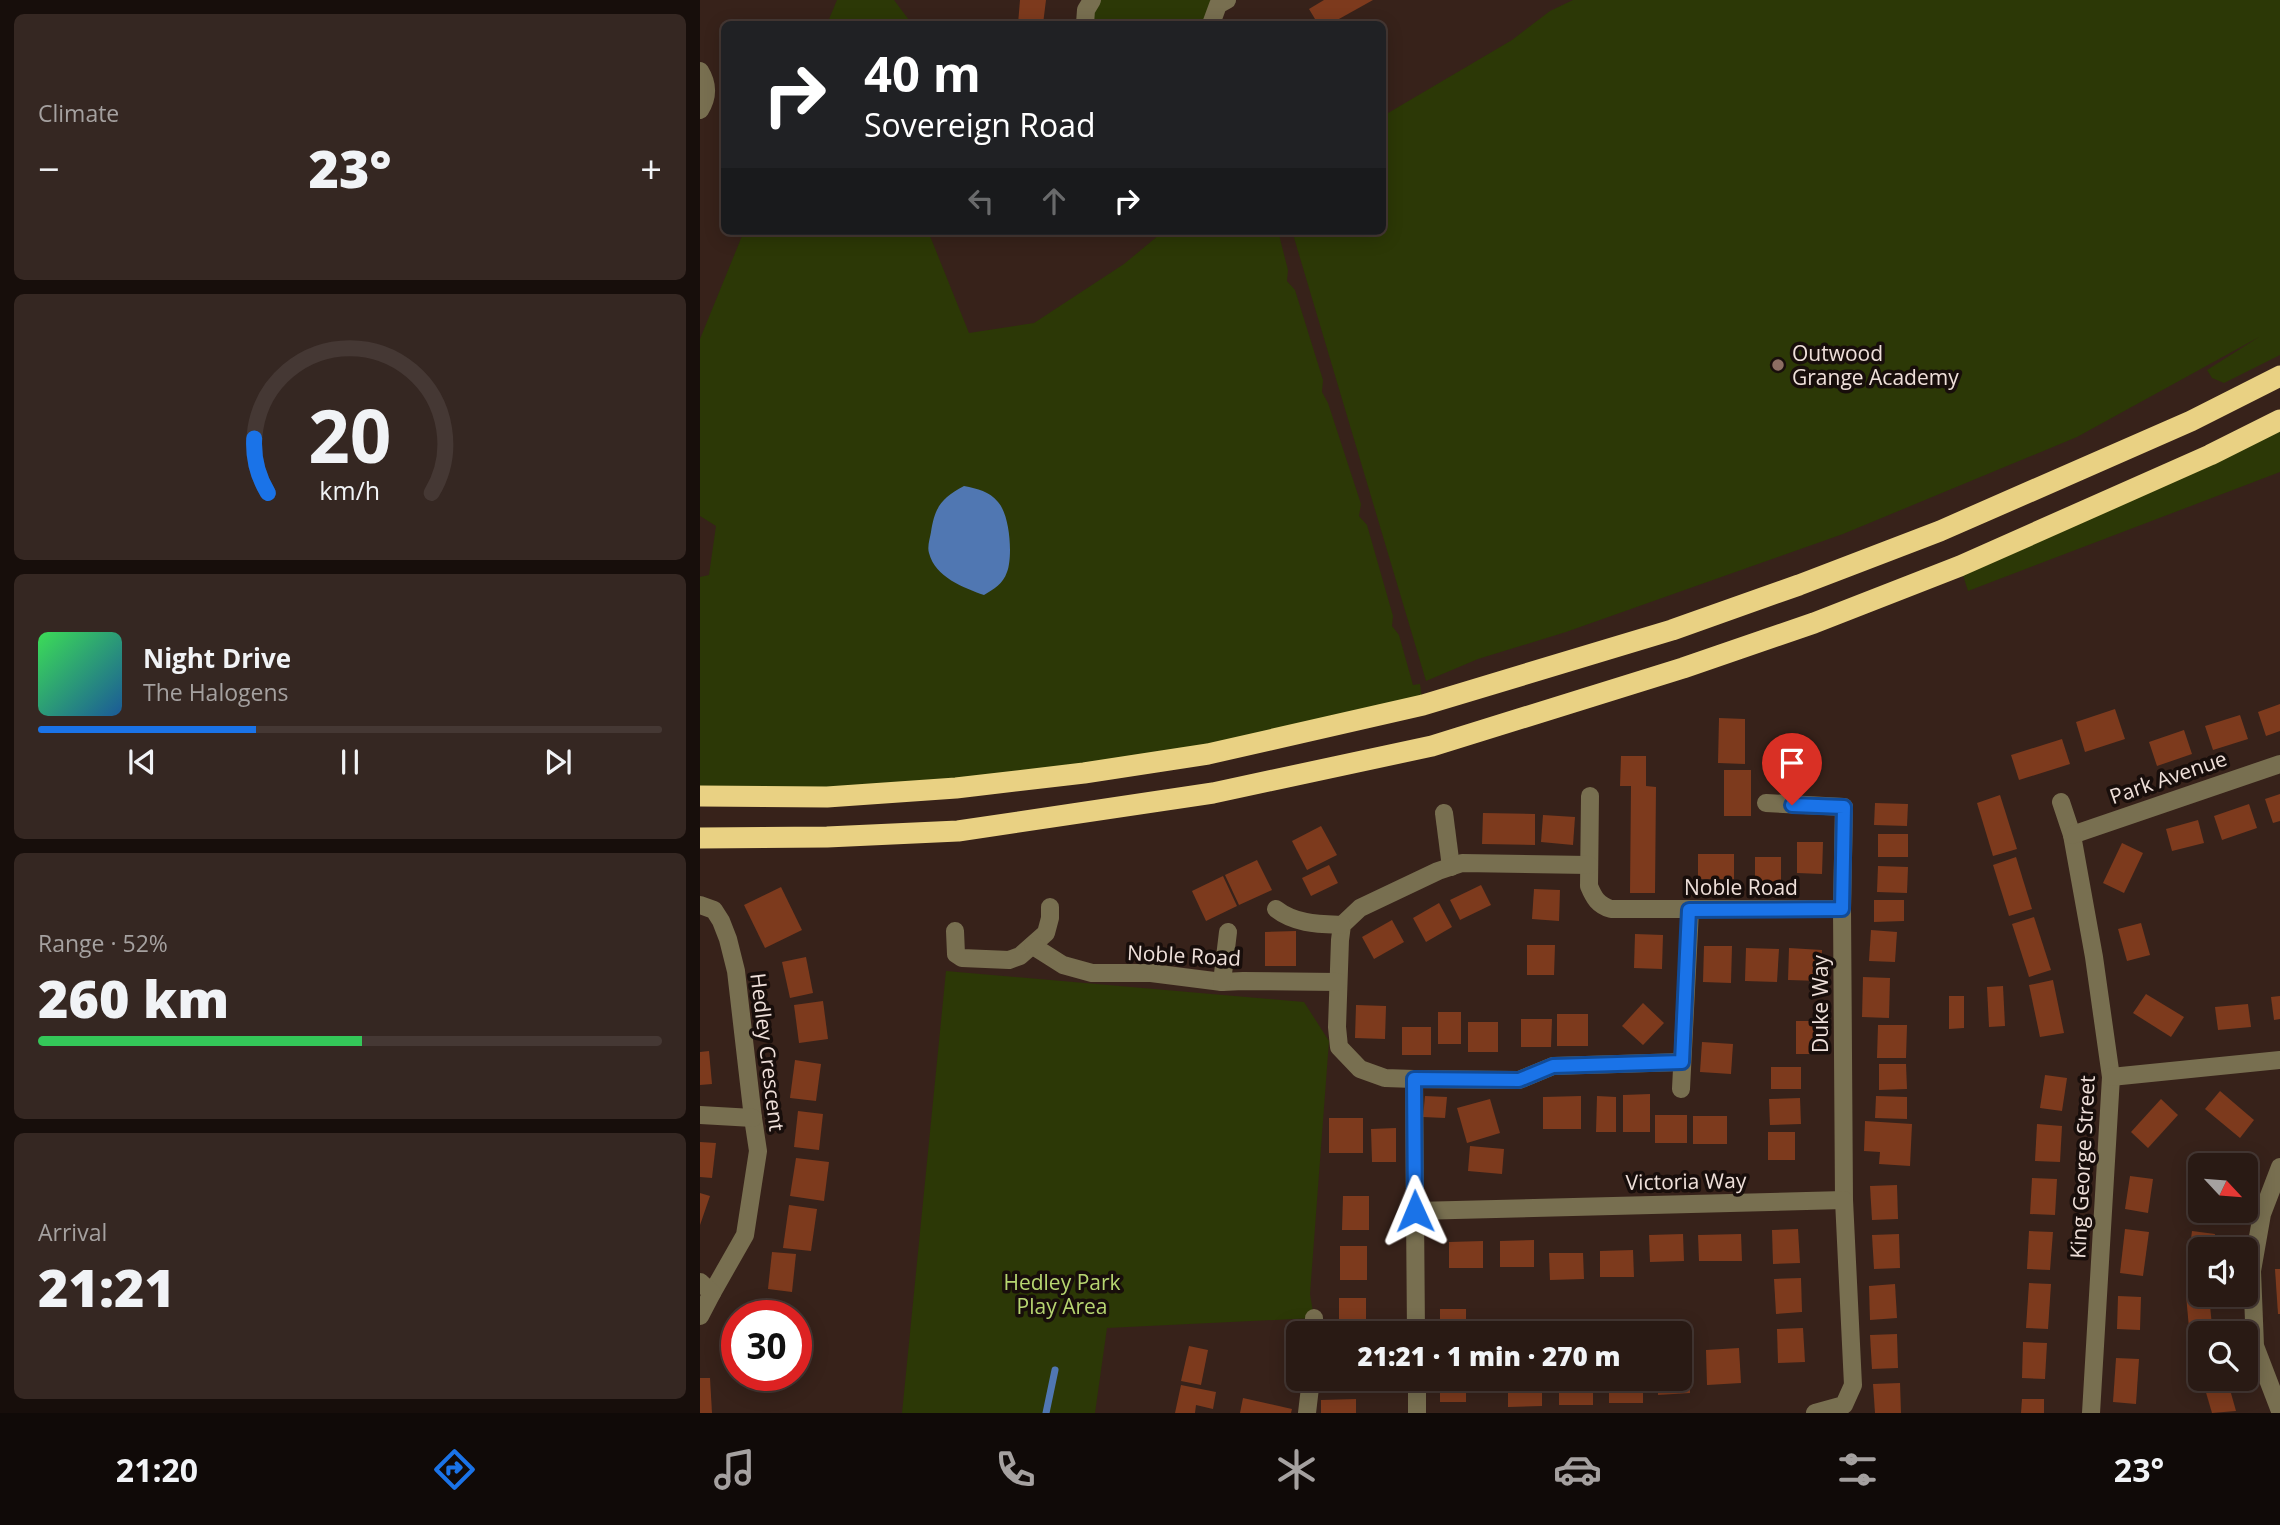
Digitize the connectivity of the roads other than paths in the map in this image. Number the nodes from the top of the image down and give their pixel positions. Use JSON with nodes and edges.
{"nodes":[{"id":1,"x":1092,"y":0,"type":"edge"},
{"id":2,"x":1220,"y":2,"type":"edge"},
{"id":3,"x":1085,"y":21,"type":"edge"},
{"id":4,"x":1212,"y":21,"type":"edge"},
{"id":5,"x":700,"y":71,"type":"edge"},
{"id":6,"x":700,"y":110,"type":"edge"},
{"id":7,"x":2280,"y":376,"type":"edge"},
{"id":8,"x":2280,"y":419,"type":"edge"},
{"id":9,"x":2280,"y":764,"type":"edge"},
{"id":10,"x":700,"y":796,"type":"edge"},
{"id":11,"x":1590,"y":796,"type":"dead end"},
{"id":12,"x":2060,"y":802,"type":"dead end"},
{"id":13,"x":1766,"y":803,"type":"dead end"},
{"id":14,"x":1444,"y":813,"type":"dead end"},
{"id":15,"x":2072,"y":835,"type":"junction"},
{"id":16,"x":700,"y":838,"type":"edge"},
{"id":17,"x":1590,"y":865,"type":"junction"},
{"id":18,"x":1451,"y":867,"type":"junction"},
{"id":19,"x":700,"y":905,"type":"edge"},
{"id":20,"x":1050,"y":907,"type":"dead end"},
{"id":21,"x":1276,"y":909,"type":"dead end"},
{"id":22,"x":1842,"y":909,"type":"junction"},
{"id":23,"x":1689,"y":910,"type":"junction"},
{"id":24,"x":1342,"y":925,"type":"junction"},
{"id":25,"x":955,"y":931,"type":"dead end"},
{"id":26,"x":1228,"y":932,"type":"dead end"},
{"id":27,"x":1033,"y":946,"type":"junction"},
{"id":28,"x":1222,"y":982,"type":"junction"},
{"id":29,"x":1338,"y":982,"type":"junction"},
{"id":30,"x":2280,"y":1060,"type":"edge"},
{"id":31,"x":1682,"y":1062,"type":"junction"},
{"id":32,"x":2111,"y":1077,"type":"junction"},
{"id":33,"x":1414,"y":1079,"type":"junction"},
{"id":34,"x":1681,"y":1089,"type":"dead end"},
{"id":35,"x":700,"y":1115,"type":"edge"},
{"id":36,"x":752,"y":1118,"type":"junction"},
{"id":37,"x":2280,"y":1167,"type":"edge"},
{"id":38,"x":1844,"y":1200,"type":"junction"},
{"id":39,"x":1415,"y":1211,"type":"junction"},
{"id":40,"x":706,"y":1288,"type":"edge"},
{"id":41,"x":700,"y":1315,"type":"edge"},
{"id":42,"x":1416,"y":1321,"type":"edge"},
{"id":43,"x":1310,"y":1391,"type":"edge"},
{"id":44,"x":1417,"y":1391,"type":"edge"},
{"id":45,"x":2280,"y":1412,"type":"edge"},
{"id":46,"x":1307,"y":1413,"type":"edge"},
{"id":47,"x":1417,"y":1413,"type":"edge"},
{"id":48,"x":1815,"y":1413,"type":"edge"},
{"id":49,"x":2091,"y":1413,"type":"edge"}],
"edges":[{"from":1,"to":3,"type":"street"},
{"from":2,"to":4,"type":"street"},
{"from":5,"to":6,"type":"street"},
{"from":7,"to":10,"type":"highway"},
{"from":8,"to":16,"type":"highway"},
{"from":9,"to":15,"type":"street","name":"Park Avenue"},
{"from":11,"to":17,"type":"street","name":"Noble Road"},
{"from":12,"to":15,"type":"street","name":"King George Street"},
{"from":13,"to":22,"type":"street","name":"Duke Way"},
{"from":14,"to":18,"type":"street"},
{"from":15,"to":32,"type":"street","name":"King George Street"},
{"from":17,"to":18,"type":"street"},
{"from":17,"to":23,"type":"street","name":"Noble Road"},
{"from":18,"to":24,"type":"street"},
{"from":19,"to":36,"type":"street","name":"Hedley Crescent"},
{"from":20,"to":27,"type":"street"},
{"from":21,"to":24,"type":"street"},
{"from":22,"to":23,"type":"street","name":"Noble Road"},
{"from":22,"to":38,"type":"street","name":"Duke Way"},
{"from":23,"to":31,"type":"street"},
{"from":24,"to":29,"type":"street"},
{"from":25,"to":27,"type":"street"},
{"from":26,"to":28,"type":"street"},
{"from":27,"to":28,"type":"street","name":"Noble Road"},
{"from":28,"to":29,"type":"street","name":"Noble Road"},
{"from":29,"to":33,"type":"street"},
{"from":30,"to":32,"type":"street"},
{"from":31,"to":33,"type":"street"},
{"from":31,"to":34,"type":"street"},
{"from":32,"to":49,"type":"street","name":"King George Street"},
{"from":33,"to":39,"type":"street"},
{"from":35,"to":36,"type":"street"},
{"from":36,"to":40,"type":"street","name":"Hedley Crescent"},
{"from":37,"to":45,"type":"street"},
{"from":38,"to":39,"type":"street","name":"Victoria Way"},
{"from":38,"to":48,"type":"street"},
{"from":39,"to":42,"type":"street"},
{"from":40,"to":41,"type":"street","name":"Hedley Crescent"},
{"from":43,"to":46,"type":"street"},
{"from":44,"to":47,"type":"street"}]}
